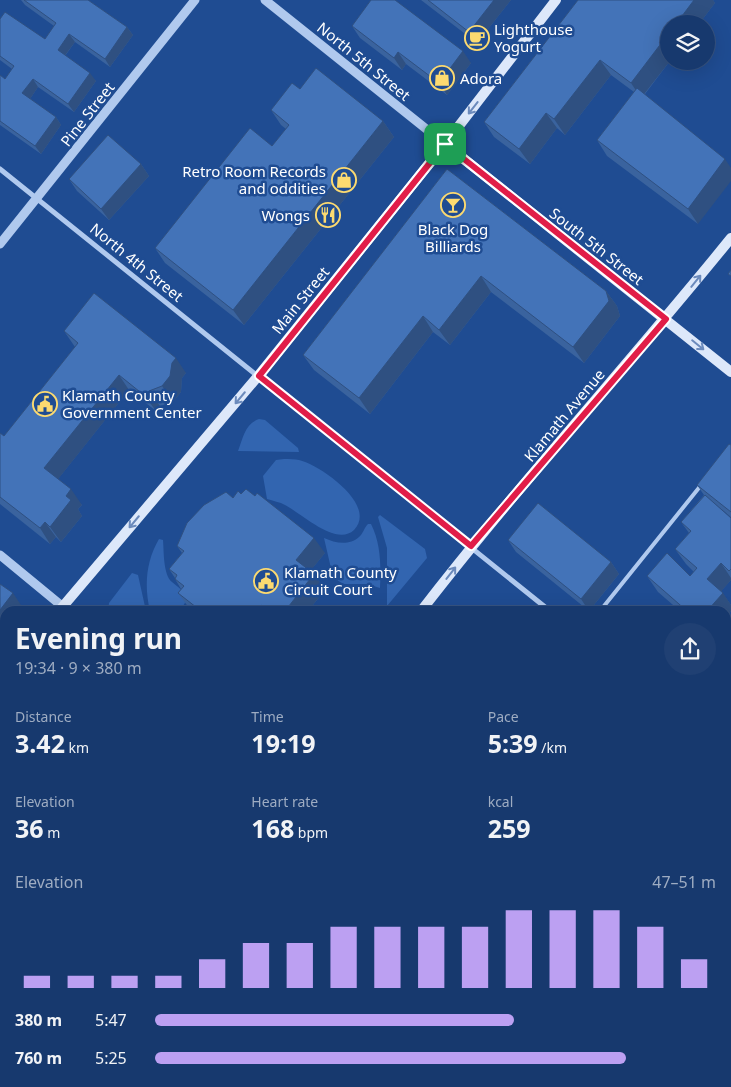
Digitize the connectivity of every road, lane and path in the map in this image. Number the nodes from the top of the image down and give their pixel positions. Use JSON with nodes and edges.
{"nodes":[{"id":1,"x":195,"y":0,"type":"edge"},
{"id":2,"x":265,"y":0,"type":"edge"},
{"id":3,"x":556,"y":0,"type":"edge"},
{"id":4,"x":445,"y":144,"type":"junction"},
{"id":5,"x":0,"y":169,"type":"edge"},
{"id":6,"x":38,"y":199,"type":"junction"},
{"id":7,"x":731,"y":238,"type":"edge"},
{"id":8,"x":0,"y":244,"type":"edge"},
{"id":9,"x":666,"y":319,"type":"junction"},
{"id":10,"x":731,"y":372,"type":"edge"},
{"id":11,"x":259,"y":376,"type":"junction"},
{"id":12,"x":706,"y":478,"type":"edge"},
{"id":13,"x":471,"y":546,"type":"junction"},
{"id":14,"x":0,"y":555,"type":"edge"},
{"id":15,"x":58,"y":606,"type":"edge"},
{"id":16,"x":66,"y":606,"type":"edge"},
{"id":17,"x":425,"y":606,"type":"edge"},
{"id":18,"x":544,"y":606,"type":"edge"},
{"id":19,"x":604,"y":606,"type":"edge"}],
"edges":[{"from":1,"to":6,"type":"street","name":"Pine Street"},
{"from":2,"to":4,"type":"street","name":"North 5th Street"},
{"from":3,"to":4,"type":"main road","name":"Main Street","one_way":true},
{"from":4,"to":9,"type":"main road","name":"South 5th Street"},
{"from":4,"to":11,"type":"main road","name":"Main Street"},
{"from":5,"to":6,"type":"street","name":"North 4th Street"},
{"from":6,"to":8,"type":"street","name":"Pine Street"},
{"from":6,"to":11,"type":"street","name":"North 4th Street"},
{"from":9,"to":7,"type":"main road","name":"Klamath Avenue","one_way":true},
{"from":9,"to":10,"type":"main road","name":"South 5th Street","one_way":true},
{"from":9,"to":13,"type":"main road","name":"Klamath Avenue"},
{"from":11,"to":13,"type":"street","name":"North 4th Street"},
{"from":11,"to":16,"type":"main road","name":"Main Street","one_way":true},
{"from":12,"to":19,"type":"lane"},
{"from":17,"to":13,"type":"main road","name":"Klamath Avenue","one_way":true},
{"from":13,"to":18,"type":"street","name":"North 4th Street"},
{"from":14,"to":15,"type":"street"}]}
